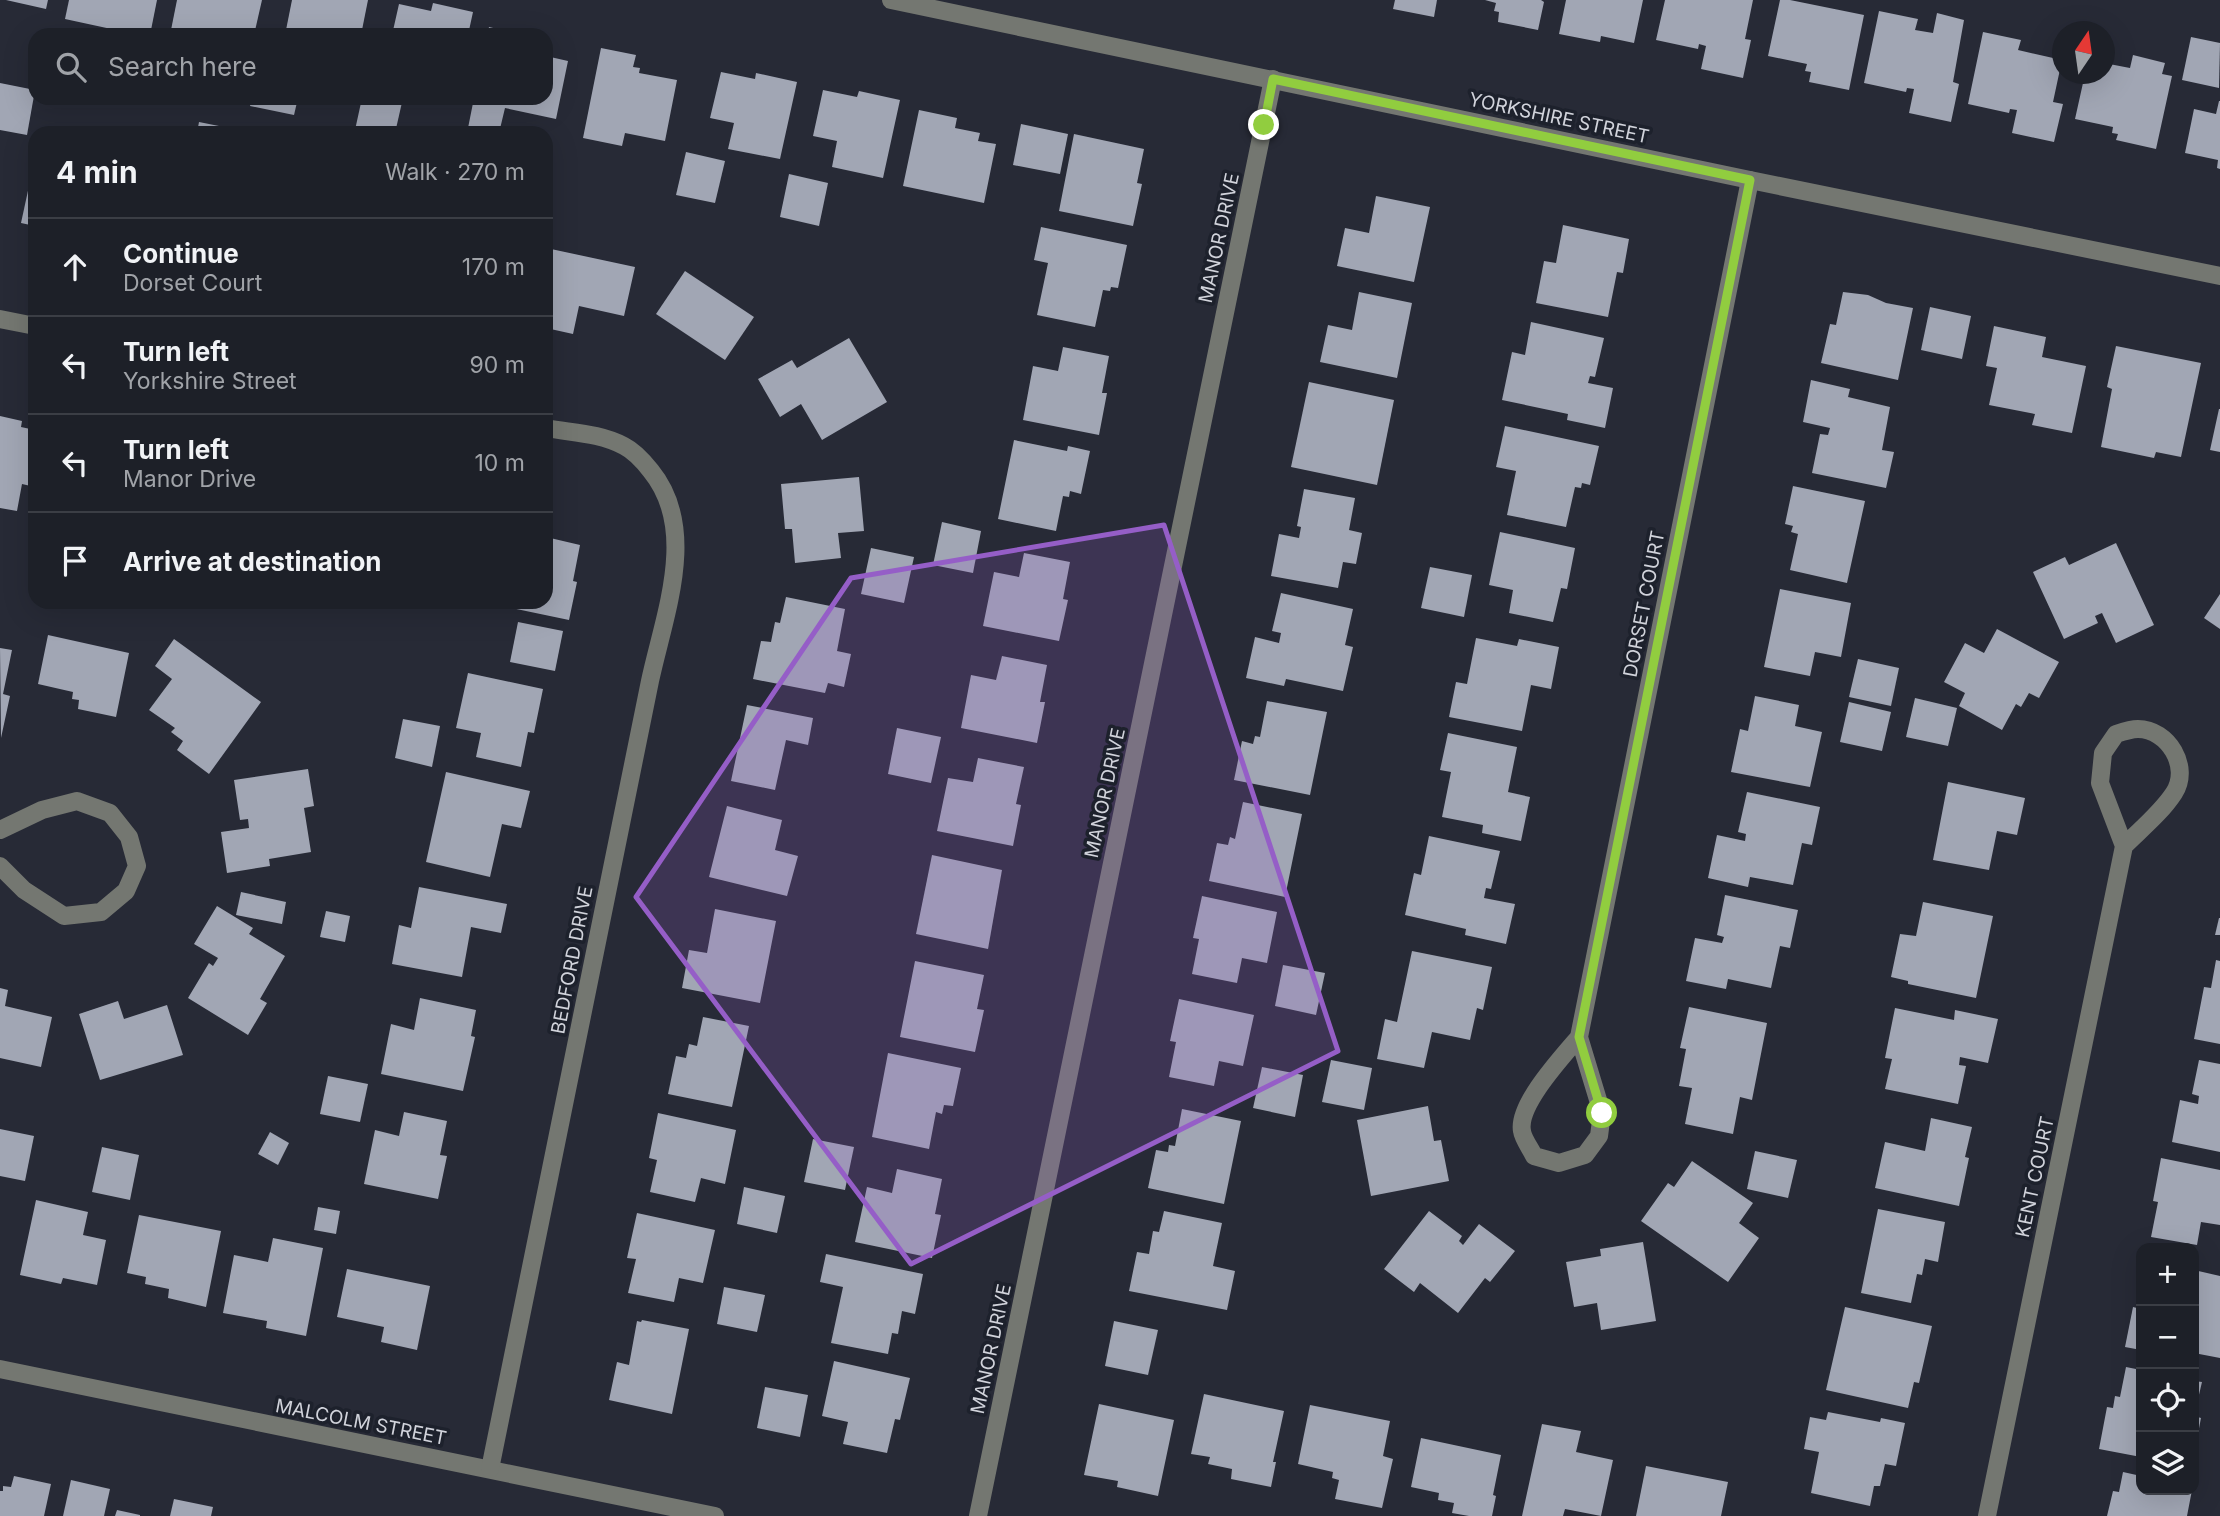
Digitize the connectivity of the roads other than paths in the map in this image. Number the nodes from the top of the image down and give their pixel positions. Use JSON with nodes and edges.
{"nodes":[{"id":1,"x":891,"y":0,"type":"edge"},
{"id":2,"x":1273,"y":79,"type":"junction"},
{"id":3,"x":1750,"y":180,"type":"junction"},
{"id":4,"x":2220,"y":276,"type":"edge"},
{"id":5,"x":0,"y":319,"type":"edge"},
{"id":6,"x":28,"y":325,"type":"edge"},
{"id":7,"x":553,"y":429,"type":"edge"},
{"id":8,"x":0,"y":830,"type":"edge"},
{"id":9,"x":2124,"y":846,"type":"junction"},
{"id":10,"x":0,"y":866,"type":"edge"},
{"id":11,"x":1579,"y":1037,"type":"junction"},
{"id":12,"x":0,"y":1369,"type":"edge"},
{"id":13,"x":490,"y":1469,"type":"junction"},
{"id":14,"x":715,"y":1516,"type":"edge"},
{"id":15,"x":978,"y":1516,"type":"edge"},
{"id":16,"x":1987,"y":1516,"type":"edge"}],
"edges":[{"from":1,"to":2,"type":"street","name":"YORKSHIRE STREET"},
{"from":2,"to":3,"type":"street","name":"YORKSHIRE STREET"},
{"from":2,"to":15,"type":"street","name":"MANOR DRIVE"},
{"from":3,"to":4,"type":"street","name":"YORKSHIRE STREET"},
{"from":3,"to":11,"type":"street","name":"DORSET COURT"},
{"from":5,"to":6,"type":"street"},
{"from":7,"to":13,"type":"street","name":"BEDFORD DRIVE"},
{"from":8,"to":10,"type":"street"},
{"from":9,"to":9,"type":"street"},
{"from":9,"to":16,"type":"street","name":"KENT COURT"},
{"from":11,"to":11,"type":"street","name":"DORSET COURT"},
{"from":12,"to":13,"type":"street","name":"MALCOLM STREET"},
{"from":13,"to":14,"type":"street","name":"MALCOLM STREET"}]}
